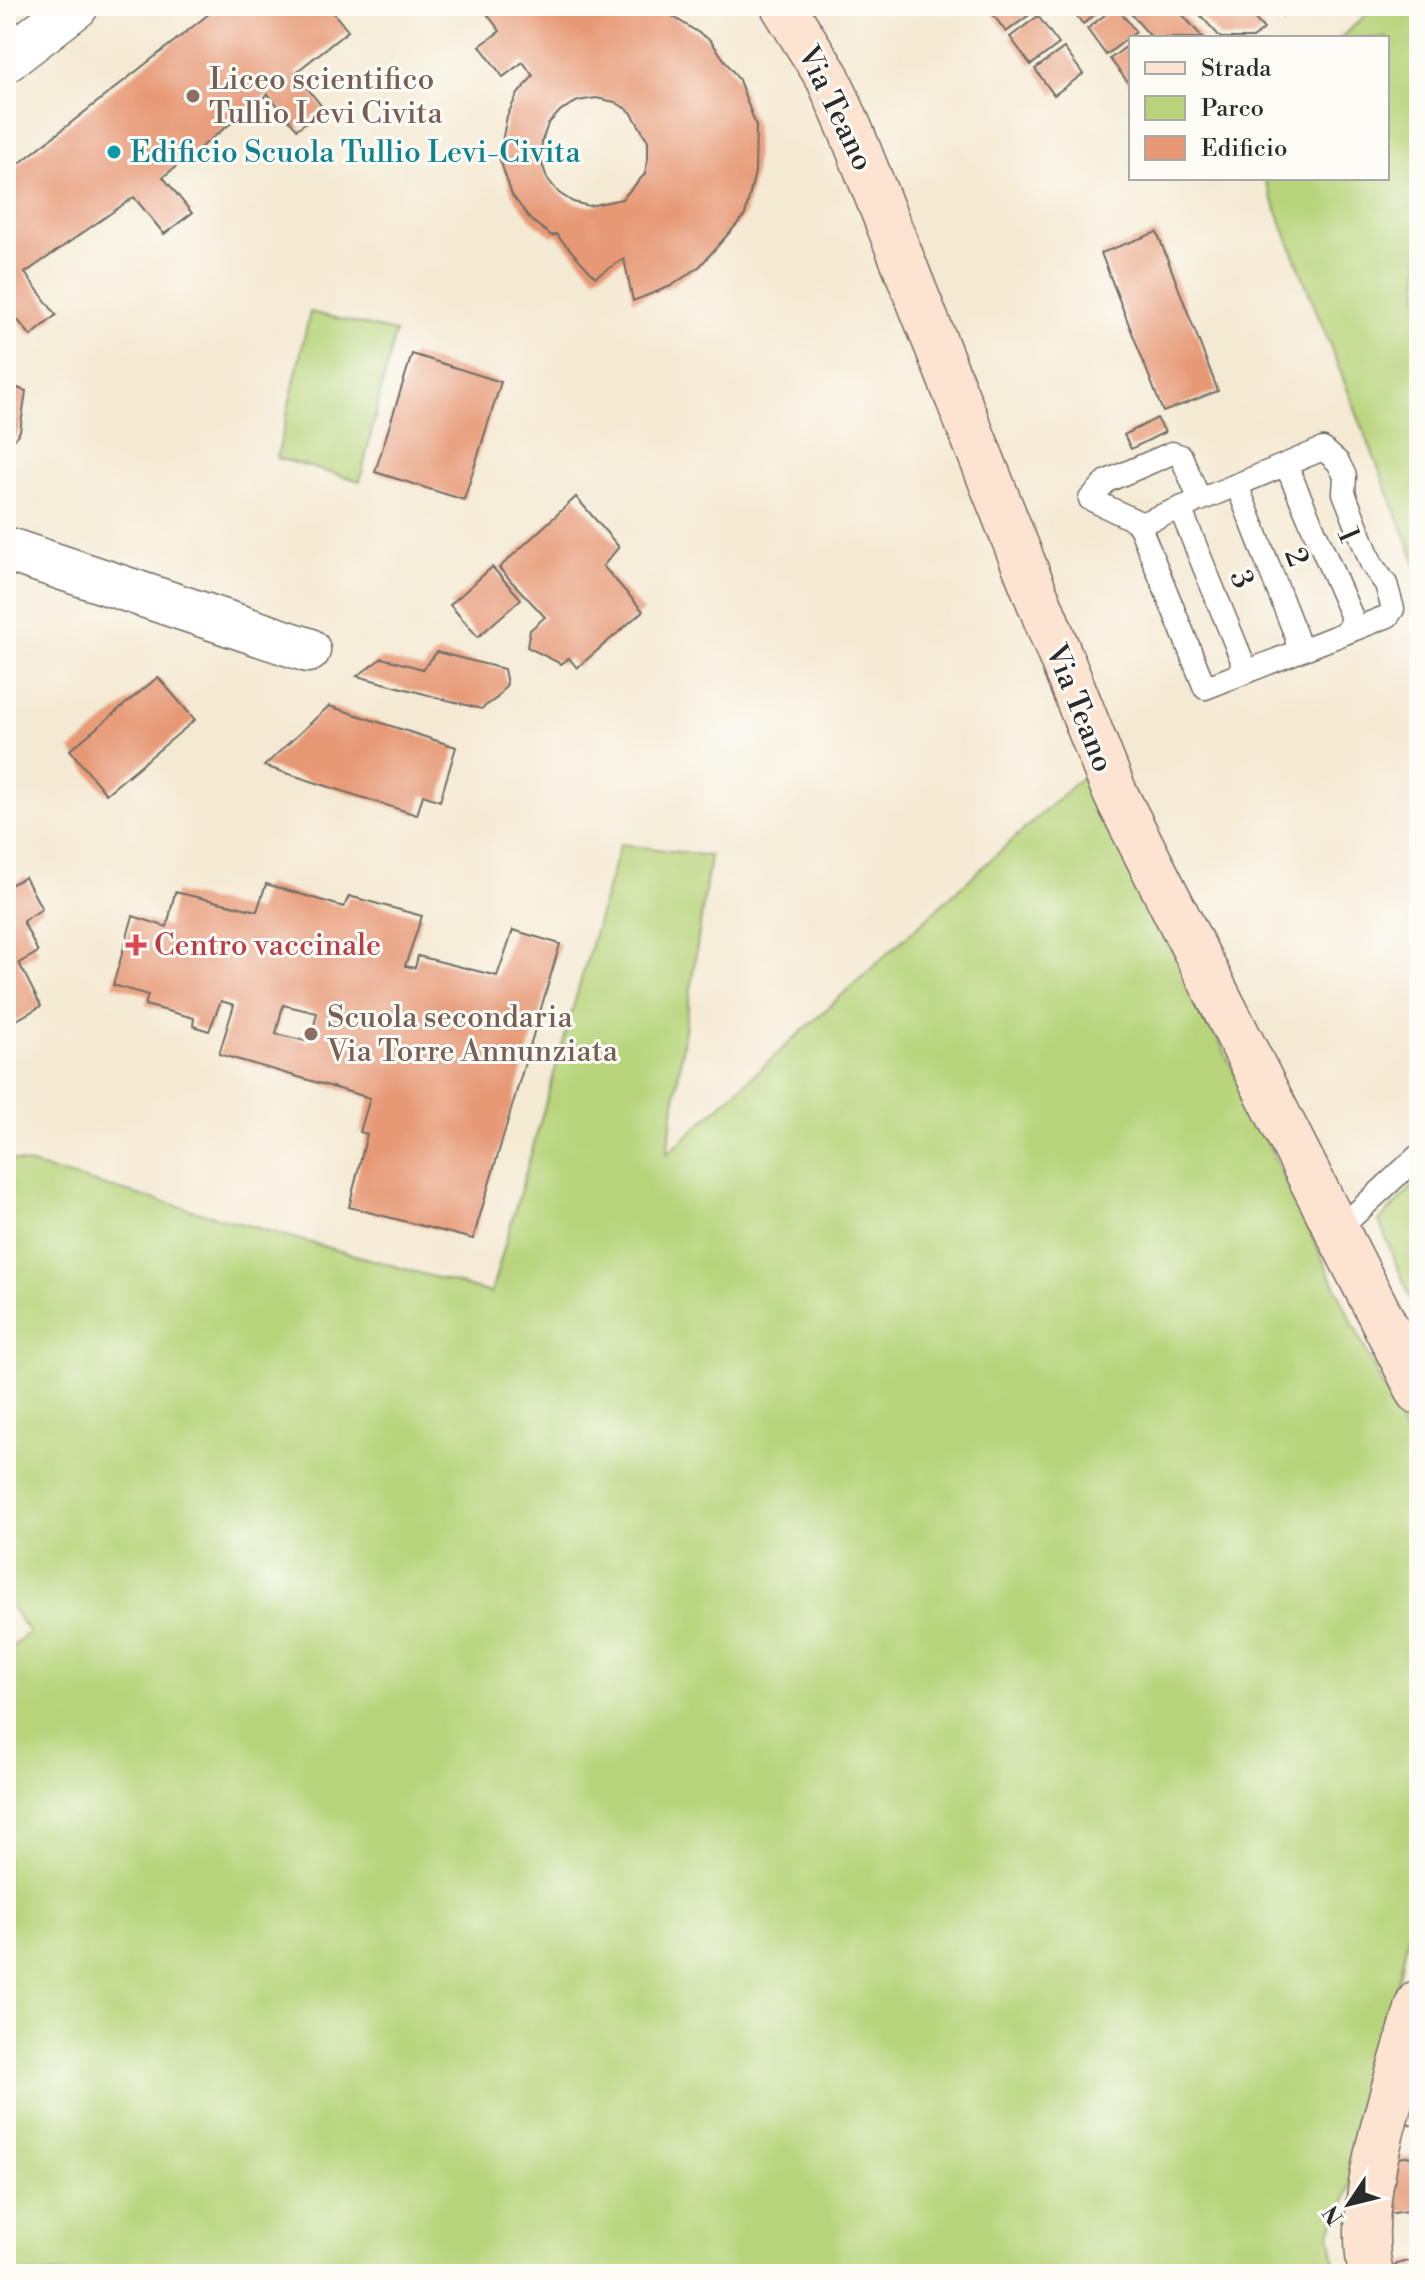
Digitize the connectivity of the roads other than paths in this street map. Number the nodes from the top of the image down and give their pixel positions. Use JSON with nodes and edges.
{"nodes":[{"id":1,"x":76,"y":6,"type":"edge"},
{"id":2,"x":783,"y":6,"type":"edge"},
{"id":3,"x":6,"y":60,"type":"edge"},
{"id":4,"x":1286,"y":465,"type":"junction"},
{"id":5,"x":1237,"y":485,"type":"junction"},
{"id":6,"x":1190,"y":504,"type":"junction"},
{"id":7,"x":1138,"y":525,"type":"junction"},
{"id":8,"x":6,"y":549,"type":"edge"},
{"id":9,"x":1350,"y":630,"type":"junction"},
{"id":10,"x":308,"y":650,"type":"dead end"},
{"id":11,"x":1298,"y":651,"type":"junction"},
{"id":12,"x":1241,"y":674,"type":"junction"},
{"id":13,"x":1419,"y":1155,"type":"edge"},
{"id":14,"x":1337,"y":1231,"type":"junction"},
{"id":15,"x":1419,"y":1392,"type":"edge"},
{"id":16,"x":1419,"y":2002,"type":"edge"},
{"id":17,"x":1371,"y":2274,"type":"edge"}],
"edges":[{"from":1,"to":3,"type":"street"},
{"from":2,"to":14,"type":"street","name":"Via Teano"},
{"from":4,"to":5,"type":"lane"},
{"from":4,"to":9,"type":"lane","name":"1"},
{"from":4,"to":9,"type":"lane"},
{"from":5,"to":6,"type":"lane"},
{"from":5,"to":11,"type":"lane","name":"2"},
{"from":6,"to":7,"type":"lane"},
{"from":6,"to":7,"type":"lane","name":"3"},
{"from":6,"to":12,"type":"lane","name":"3"},
{"from":7,"to":12,"type":"lane"},
{"from":8,"to":10,"type":"street"},
{"from":9,"to":11,"type":"lane"},
{"from":11,"to":12,"type":"lane"},
{"from":13,"to":14,"type":"lane"},
{"from":14,"to":15,"type":"street","name":"Via Teano"},
{"from":16,"to":17,"type":"street"}]}
